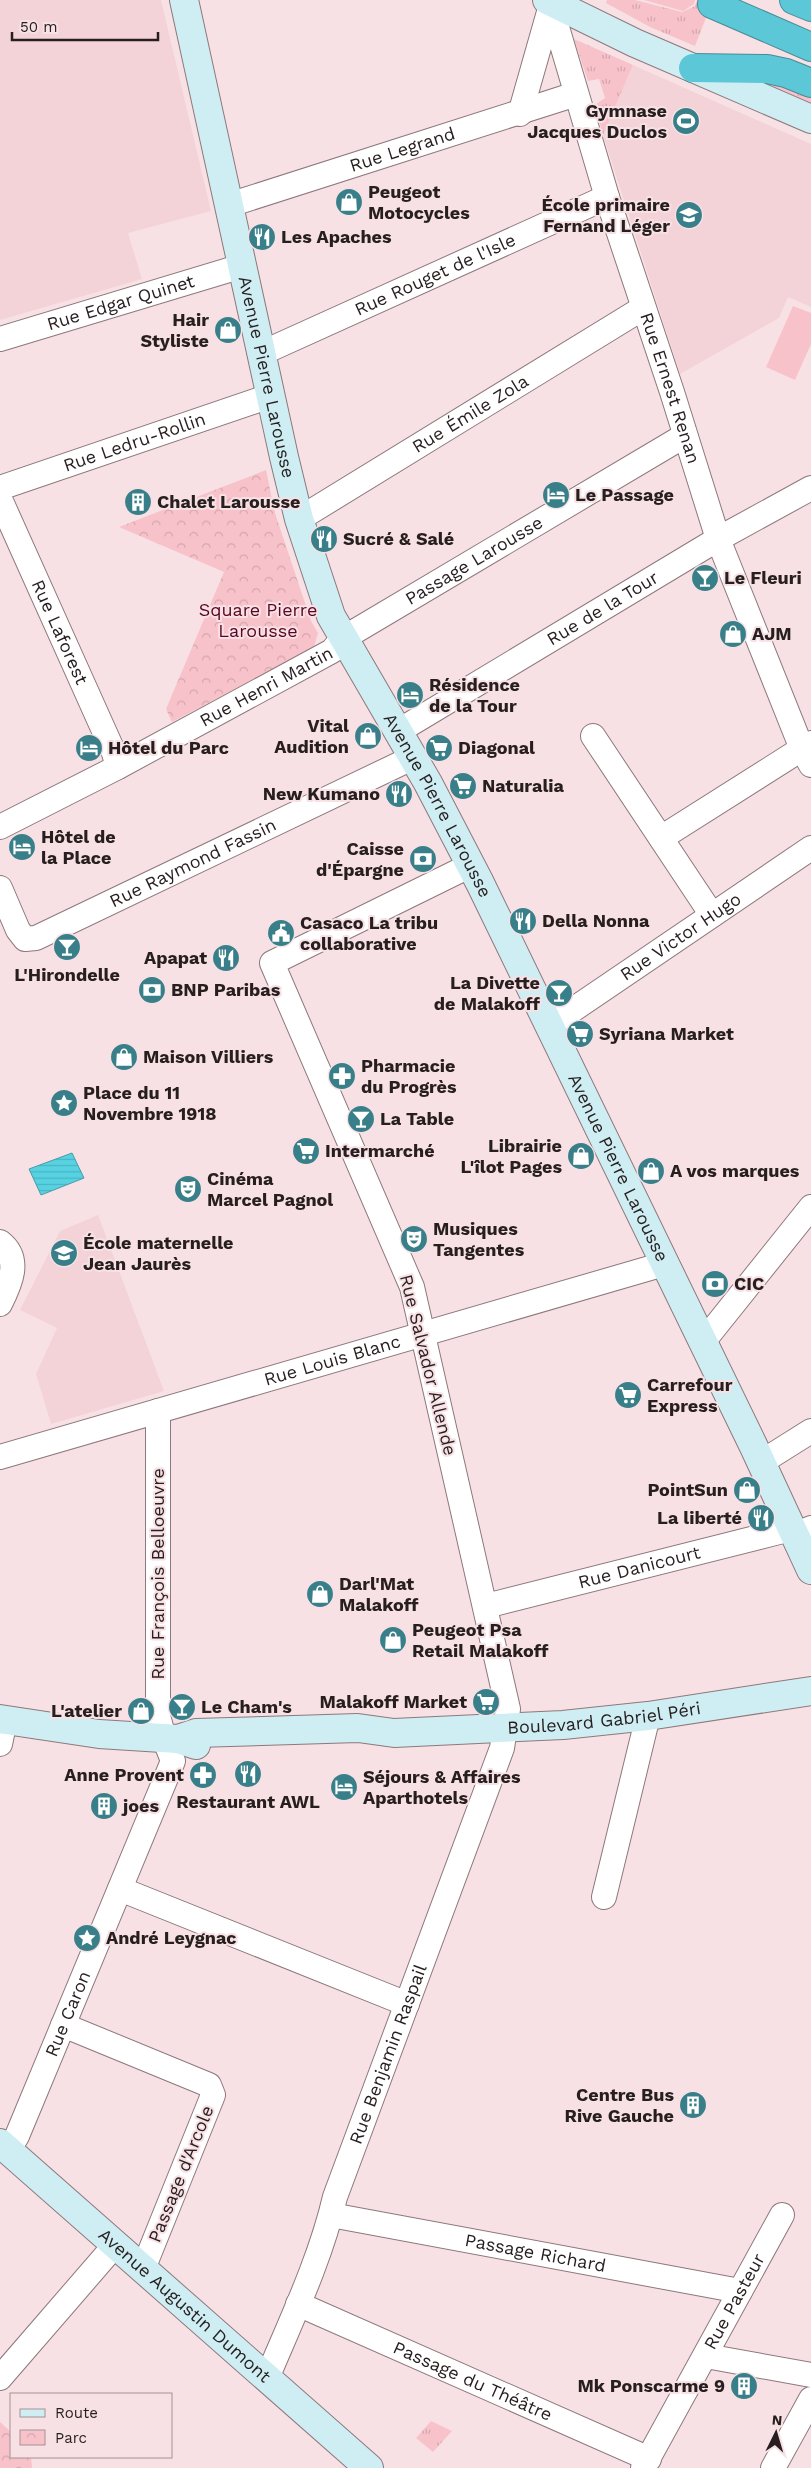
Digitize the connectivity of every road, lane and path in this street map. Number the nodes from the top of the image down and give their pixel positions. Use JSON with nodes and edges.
{"nodes":[{"id":1,"x":184,"y":0,"type":"edge"},
{"id":2,"x":794,"y":0,"type":"edge"},
{"id":3,"x":550,"y":1,"type":"edge"},
{"id":4,"x":712,"y":4,"type":"dead end"},
{"id":5,"x":811,"y":7,"type":"edge"},
{"id":6,"x":811,"y":47,"type":"edge"},
{"id":7,"x":693,"y":68,"type":"junction"},
{"id":8,"x":811,"y":83,"type":"edge"},
{"id":9,"x":576,"y":94,"type":"junction"},
{"id":10,"x":520,"y":114,"type":"junction"},
{"id":11,"x":811,"y":120,"type":"edge"},
{"id":12,"x":607,"y":197,"type":"junction"},
{"id":13,"x":229,"y":205,"type":"junction"},
{"id":14,"x":242,"y":266,"type":"junction"},
{"id":15,"x":643,"y":308,"type":"junction"},
{"id":16,"x":0,"y":340,"type":"edge"},
{"id":17,"x":262,"y":353,"type":"junction"},
{"id":18,"x":270,"y":396,"type":"junction"},
{"id":19,"x":684,"y":436,"type":"junction"},
{"id":20,"x":0,"y":488,"type":"edge"},
{"id":21,"x":811,"y":488,"type":"edge"},
{"id":22,"x":0,"y":499,"type":"edge"},
{"id":23,"x":299,"y":519,"type":"junction"},
{"id":24,"x":718,"y":539,"type":"junction"},
{"id":25,"x":342,"y":639,"type":"junction"},
{"id":26,"x":397,"y":732,"type":"junction"},
{"id":27,"x":593,"y":736,"type":"dead end"},
{"id":28,"x":808,"y":753,"type":"edge"},
{"id":29,"x":412,"y":758,"type":"junction"},
{"id":30,"x":118,"y":767,"type":"junction"},
{"id":31,"x":0,"y":827,"type":"edge"},
{"id":32,"x":661,"y":838,"type":"junction"},
{"id":33,"x":811,"y":848,"type":"edge"},
{"id":34,"x":470,"y":865,"type":"junction"},
{"id":35,"x":0,"y":888,"type":"edge"},
{"id":36,"x":712,"y":915,"type":"junction"},
{"id":37,"x":548,"y":1026,"type":"junction"},
{"id":38,"x":811,"y":1208,"type":"edge"},
{"id":39,"x":0,"y":1242,"type":"edge"},
{"id":40,"x":664,"y":1264,"type":"junction"},
{"id":41,"x":0,"y":1304,"type":"edge"},
{"id":42,"x":424,"y":1333,"type":"junction"},
{"id":43,"x":703,"y":1342,"type":"junction"},
{"id":44,"x":158,"y":1410,"type":"junction"},
{"id":45,"x":811,"y":1431,"type":"edge"},
{"id":46,"x":0,"y":1457,"type":"edge"},
{"id":47,"x":760,"y":1462,"type":"junction"},
{"id":48,"x":798,"y":1530,"type":"edge"},
{"id":49,"x":811,"y":1570,"type":"edge"},
{"id":50,"x":486,"y":1606,"type":"junction"},
{"id":51,"x":811,"y":1691,"type":"edge"},
{"id":52,"x":648,"y":1716,"type":"junction"},
{"id":53,"x":2,"y":1728,"type":"edge"},
{"id":54,"x":506,"y":1728,"type":"junction"},
{"id":55,"x":171,"y":1738,"type":"junction"},
{"id":56,"x":120,"y":1889,"type":"junction"},
{"id":57,"x":604,"y":1897,"type":"dead end"},
{"id":58,"x":407,"y":2004,"type":"junction"},
{"id":59,"x":63,"y":2025,"type":"junction"},
{"id":60,"x":4,"y":2146,"type":"edge"},
{"id":61,"x":331,"y":2215,"type":"junction"},
{"id":62,"x":782,"y":2215,"type":"dead end"},
{"id":63,"x":115,"y":2245,"type":"junction"},
{"id":64,"x":143,"y":2269,"type":"junction"},
{"id":65,"x":740,"y":2292,"type":"junction"},
{"id":66,"x":298,"y":2304,"type":"junction"},
{"id":67,"x":706,"y":2356,"type":"junction"},
{"id":68,"x":811,"y":2375,"type":"edge"},
{"id":69,"x":0,"y":2378,"type":"edge"},
{"id":70,"x":267,"y":2378,"type":"junction"},
{"id":71,"x":811,"y":2399,"type":"edge"},
{"id":72,"x":646,"y":2463,"type":"edge"},
{"id":73,"x":369,"y":2468,"type":"edge"},
{"id":74,"x":773,"y":2468,"type":"edge"}],
"edges":[{"from":1,"to":13,"type":"main road","name":"Avenue Pierre Larousse"},
{"from":2,"to":5,"type":"highway"},
{"from":3,"to":7,"type":"main road"},
{"from":3,"to":9,"type":"street","name":"Rue Ernest Renan"},
{"from":3,"to":10,"type":"street"},
{"from":4,"to":6,"type":"highway"},
{"from":7,"to":8,"type":"highway"},
{"from":7,"to":11,"type":"main road"},
{"from":9,"to":10,"type":"street","name":"Rue Legrand"},
{"from":9,"to":12,"type":"street","name":"Rue Ernest Renan"},
{"from":10,"to":13,"type":"street","name":"Rue Legrand"},
{"from":12,"to":15,"type":"street","name":"Rue Ernest Renan"},
{"from":12,"to":17,"type":"street","name":"Rue Rouget de l'Isle"},
{"from":13,"to":14,"type":"main road","name":"Avenue Pierre Larousse"},
{"from":14,"to":16,"type":"street","name":"Rue Edgar Quinet"},
{"from":14,"to":17,"type":"main road","name":"Avenue Pierre Larousse"},
{"from":15,"to":19,"type":"street","name":"Rue Ernest Renan"},
{"from":15,"to":23,"type":"street","name":"Rue Émile Zola"},
{"from":17,"to":18,"type":"main road","name":"Avenue Pierre Larousse"},
{"from":18,"to":20,"type":"street","name":"Rue Ledru-Rollin"},
{"from":18,"to":23,"type":"main road","name":"Avenue Pierre Larousse"},
{"from":19,"to":24,"type":"street","name":"Rue Ernest Renan"},
{"from":19,"to":25,"type":"street","name":"Passage Larousse"},
{"from":21,"to":24,"type":"street","name":"Rue de la Tour"},
{"from":22,"to":30,"type":"street","name":"Rue Laforest"},
{"from":23,"to":25,"type":"main road","name":"Avenue Pierre Larousse"},
{"from":24,"to":26,"type":"street","name":"Rue de la Tour"},
{"from":24,"to":28,"type":"street","name":"Rue Ernest Renan"},
{"from":25,"to":26,"type":"main road","name":"Avenue Pierre Larousse"},
{"from":25,"to":30,"type":"street","name":"Rue Henri Martin"},
{"from":26,"to":29,"type":"main road","name":"Avenue Pierre Larousse"},
{"from":27,"to":32,"type":"street"},
{"from":28,"to":32,"type":"street"},
{"from":29,"to":34,"type":"main road","name":"Avenue Pierre Larousse"},
{"from":29,"to":35,"type":"street","name":"Rue Raymond Fassin"},
{"from":30,"to":31,"type":"street","name":"Rue Henri Martin"},
{"from":32,"to":36,"type":"street"},
{"from":33,"to":36,"type":"street","name":"Rue Victor Hugo"},
{"from":34,"to":37,"type":"main road","name":"Avenue Pierre Larousse"},
{"from":34,"to":42,"type":"street","name":"Rue Salvador Allende"},
{"from":36,"to":37,"type":"street","name":"Rue Victor Hugo"},
{"from":37,"to":40,"type":"main road","name":"Avenue Pierre Larousse"},
{"from":38,"to":43,"type":"street"},
{"from":39,"to":41,"type":"street"},
{"from":40,"to":42,"type":"street","name":"Rue Louis Blanc"},
{"from":40,"to":43,"type":"main road","name":"Avenue Pierre Larousse"},
{"from":42,"to":44,"type":"street","name":"Rue Louis Blanc"},
{"from":42,"to":50,"type":"street","name":"Rue Salvador Allende"},
{"from":43,"to":47,"type":"main road","name":"Avenue Pierre Larousse"},
{"from":44,"to":46,"type":"street","name":"Rue Louis Blanc"},
{"from":44,"to":55,"type":"street","name":"Rue François Belloeuvre"},
{"from":45,"to":47,"type":"street"},
{"from":47,"to":48,"type":"main road","name":"Avenue Pierre Larousse"},
{"from":48,"to":49,"type":"main road","name":"Avenue Pierre Larousse"},
{"from":48,"to":50,"type":"street","name":"Rue Danicourt"},
{"from":50,"to":54,"type":"street","name":"Rue Salvador Allende"},
{"from":51,"to":52,"type":"main road","name":"Boulevard Gabriel Péri"},
{"from":52,"to":54,"type":"main road","name":"Boulevard Gabriel Péri"},
{"from":52,"to":57,"type":"street"},
{"from":53,"to":55,"type":"main road","name":"Boulevard Gabriel Péri"},
{"from":54,"to":55,"type":"main road","name":"Boulevard Gabriel Péri"},
{"from":54,"to":58,"type":"street","name":"Rue Benjamin Raspail"},
{"from":55,"to":56,"type":"street","name":"Rue Caron"},
{"from":56,"to":58,"type":"street"},
{"from":56,"to":59,"type":"street","name":"Rue Caron"},
{"from":58,"to":61,"type":"street","name":"Rue Benjamin Raspail"},
{"from":59,"to":60,"type":"street","name":"Rue Caron"},
{"from":59,"to":64,"type":"street","name":"Passage d'Arcole"},
{"from":60,"to":63,"type":"main road","name":"Avenue Augustin Dumont"},
{"from":61,"to":65,"type":"street","name":"Passage Richard"},
{"from":61,"to":66,"type":"street","name":"Rue Benjamin Raspail"},
{"from":62,"to":65,"type":"street","name":"Rue Pasteur"},
{"from":63,"to":64,"type":"main road","name":"Avenue Augustin Dumont"},
{"from":63,"to":69,"type":"street"},
{"from":64,"to":70,"type":"main road","name":"Avenue Augustin Dumont"},
{"from":65,"to":67,"type":"street","name":"Rue Pasteur"},
{"from":66,"to":70,"type":"street","name":"Rue Benjamin Raspail"},
{"from":66,"to":72,"type":"street","name":"Passage du Théâtre"},
{"from":67,"to":68,"type":"street"},
{"from":67,"to":72,"type":"street","name":"Rue Pasteur"},
{"from":70,"to":73,"type":"main road","name":"Avenue Augustin Dumont"},
{"from":71,"to":74,"type":"street"}]}
